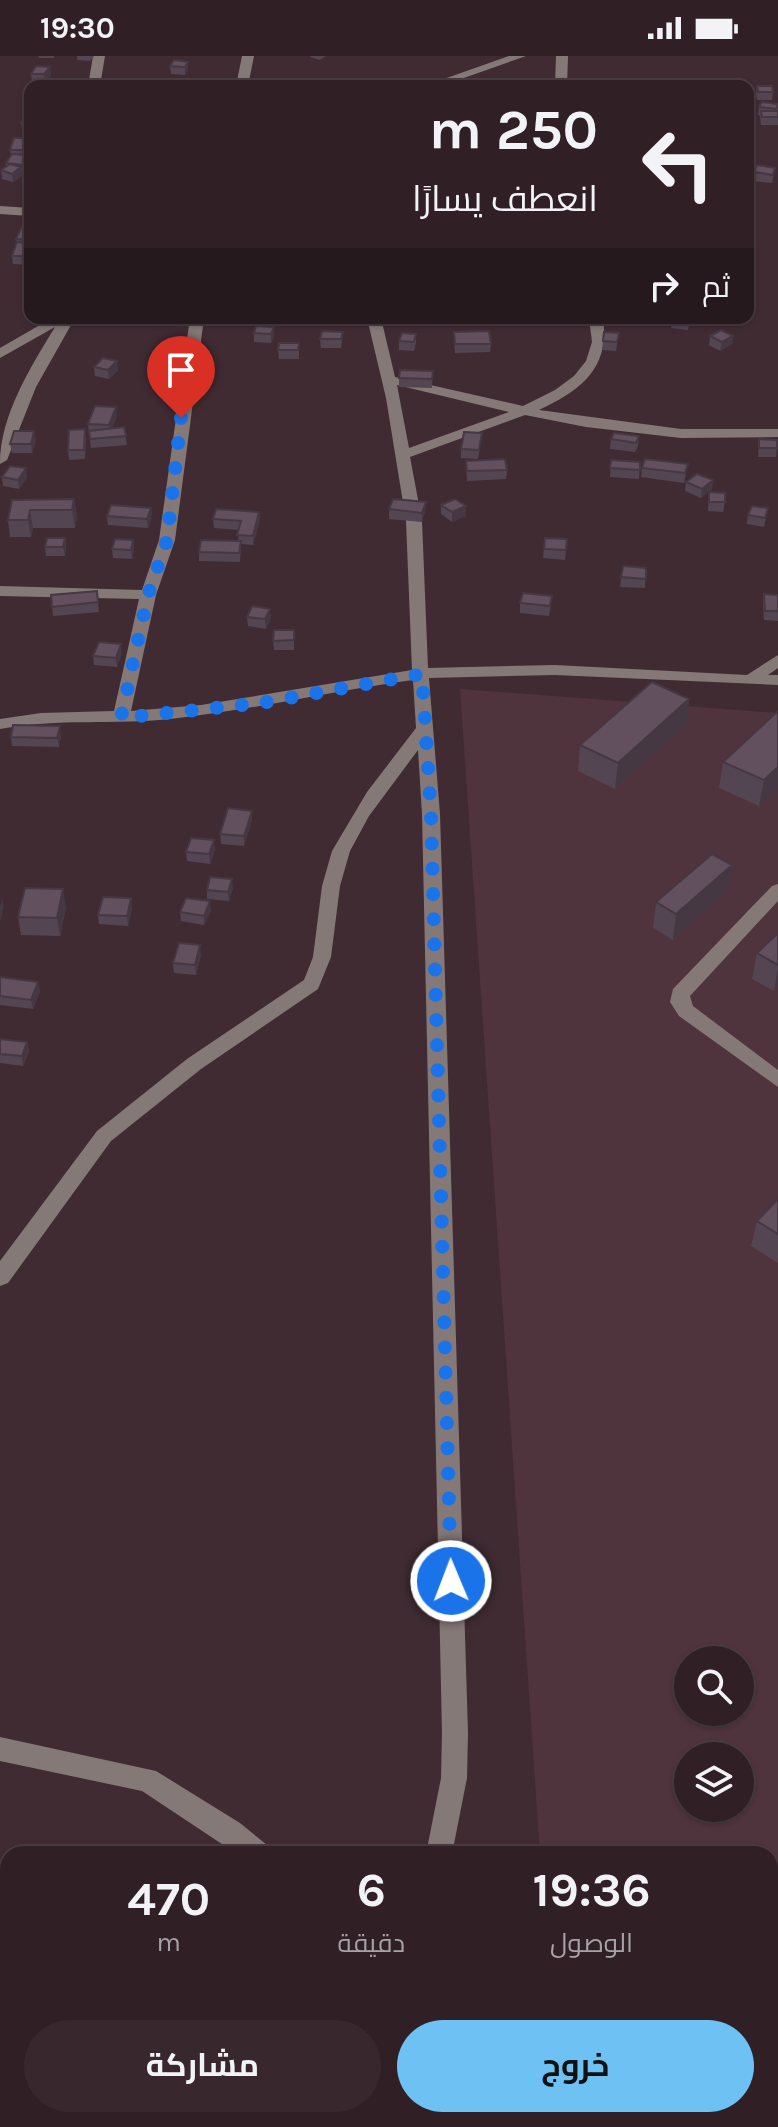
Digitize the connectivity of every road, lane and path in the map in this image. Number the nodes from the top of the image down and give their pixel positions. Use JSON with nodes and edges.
{"nodes":[{"id":1,"x":99,"y":56,"type":"edge"},
{"id":2,"x":248,"y":56,"type":"edge"},
{"id":3,"x":520,"y":56,"type":"edge"},
{"id":4,"x":562,"y":56,"type":"edge"},
{"id":5,"x":95,"y":80,"type":"edge"},
{"id":6,"x":243,"y":80,"type":"edge"},
{"id":7,"x":448,"y":80,"type":"edge"},
{"id":8,"x":561,"y":80,"type":"edge"},
{"id":9,"x":0,"y":210,"type":"edge"},
{"id":10,"x":24,"y":212,"type":"edge"},
{"id":11,"x":29,"y":324,"type":"edge"},
{"id":12,"x":55,"y":324,"type":"edge"},
{"id":13,"x":62,"y":324,"type":"edge"},
{"id":14,"x":196,"y":324,"type":"edge"},
{"id":15,"x":375,"y":324,"type":"edge"},
{"id":16,"x":596,"y":324,"type":"edge"},
{"id":17,"x":24,"y":342,"type":"junction"},
{"id":18,"x":0,"y":354,"type":"edge"},
{"id":19,"x":388,"y":380,"type":"junction"},
{"id":20,"x":529,"y":411,"type":"junction"},
{"id":21,"x":778,"y":433,"type":"edge"},
{"id":22,"x":403,"y":455,"type":"junction"},
{"id":23,"x":0,"y":460,"type":"edge"},
{"id":24,"x":0,"y":591,"type":"edge"},
{"id":25,"x":148,"y":595,"type":"junction"},
{"id":26,"x":778,"y":660,"type":"edge"},
{"id":27,"x":422,"y":674,"type":"junction"},
{"id":28,"x":750,"y":680,"type":"junction"},
{"id":29,"x":778,"y":680,"type":"edge"},
{"id":30,"x":121,"y":718,"type":"junction"},
{"id":31,"x":0,"y":724,"type":"edge"},
{"id":32,"x":426,"y":727,"type":"junction"},
{"id":33,"x":778,"y":890,"type":"edge"},
{"id":34,"x":778,"y":1080,"type":"edge"},
{"id":35,"x":0,"y":1277,"type":"edge"},
{"id":36,"x":0,"y":1749,"type":"edge"},
{"id":37,"x":248,"y":1846,"type":"edge"},
{"id":38,"x":441,"y":1846,"type":"edge"}],
"edges":[{"from":1,"to":5,"type":"street"},
{"from":2,"to":6,"type":"street"},
{"from":3,"to":7,"type":"street"},
{"from":4,"to":8,"type":"street"},
{"from":9,"to":10,"type":"street"},
{"from":11,"to":17,"type":"street"},
{"from":12,"to":17,"type":"street"},
{"from":13,"to":23,"type":"street"},
{"from":14,"to":25,"type":"street"},
{"from":15,"to":19,"type":"street"},
{"from":16,"to":20,"type":"street"},
{"from":17,"to":18,"type":"street"},
{"from":19,"to":20,"type":"street"},
{"from":19,"to":22,"type":"street"},
{"from":20,"to":21,"type":"street"},
{"from":20,"to":22,"type":"street"},
{"from":22,"to":27,"type":"street"},
{"from":24,"to":25,"type":"street"},
{"from":25,"to":30,"type":"street"},
{"from":26,"to":28,"type":"street"},
{"from":27,"to":28,"type":"street"},
{"from":27,"to":30,"type":"street"},
{"from":27,"to":32,"type":"street"},
{"from":28,"to":29,"type":"street"},
{"from":30,"to":31,"type":"street"},
{"from":32,"to":35,"type":"street"},
{"from":32,"to":38,"type":"street"},
{"from":33,"to":34,"type":"street"},
{"from":36,"to":37,"type":"street"}]}
